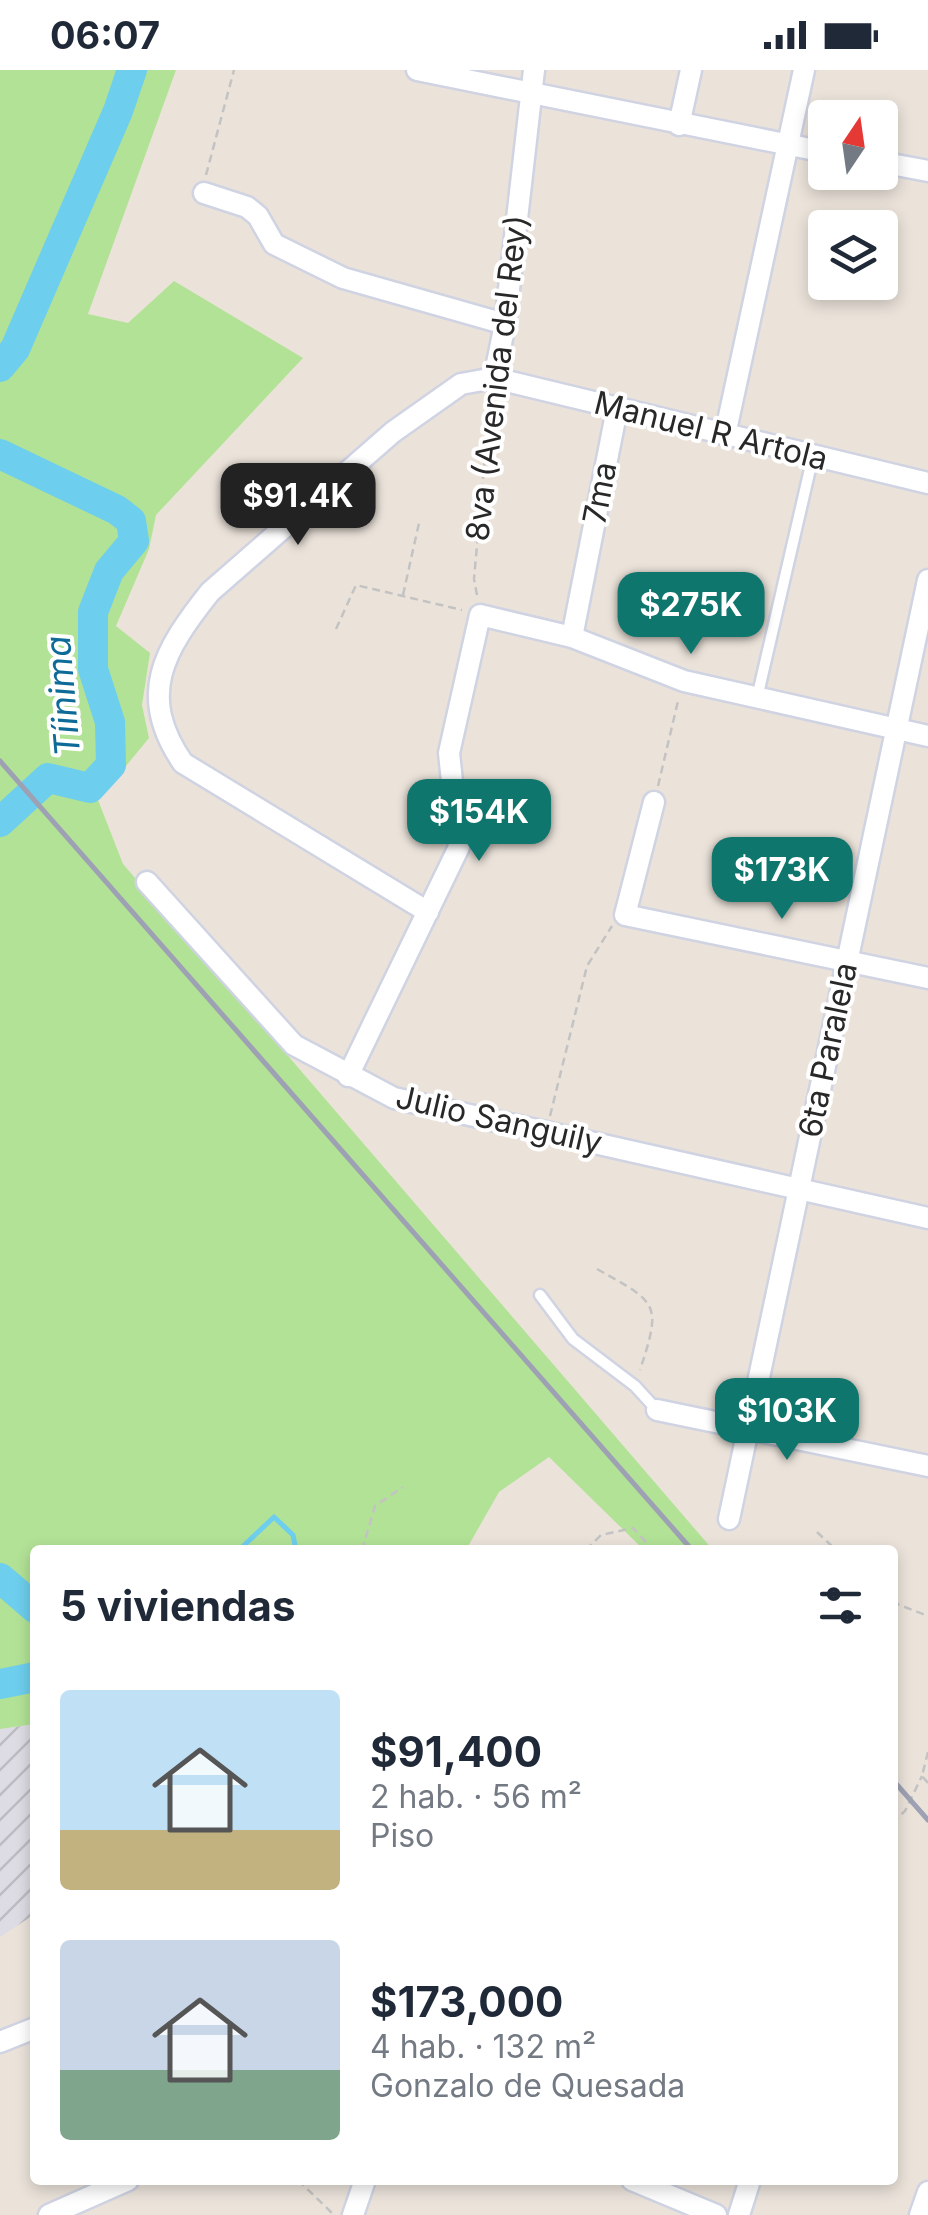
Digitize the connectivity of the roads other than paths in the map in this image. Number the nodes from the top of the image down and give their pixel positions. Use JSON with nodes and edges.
{"nodes":[{"id":1,"x":418,"y":70,"type":"edge"},
{"id":2,"x":534,"y":70,"type":"edge"},
{"id":3,"x":691,"y":70,"type":"edge"},
{"id":4,"x":804,"y":70,"type":"edge"},
{"id":5,"x":528,"y":93,"type":"junction"},
{"id":6,"x":678,"y":124,"type":"junction"},
{"id":7,"x":789,"y":145,"type":"junction"},
{"id":8,"x":808,"y":149,"type":"edge"},
{"id":9,"x":898,"y":165,"type":"edge"},
{"id":10,"x":928,"y":171,"type":"edge"},
{"id":11,"x":204,"y":193,"type":"road end"},
{"id":12,"x":505,"y":324,"type":"junction"},
{"id":13,"x":494,"y":378,"type":"junction"},
{"id":14,"x":617,"y":408,"type":"junction"},
{"id":15,"x":726,"y":435,"type":"junction"},
{"id":16,"x":813,"y":456,"type":"junction"},
{"id":17,"x":928,"y":483,"type":"edge"},
{"id":18,"x":928,"y":580,"type":"edge"},
{"id":19,"x":572,"y":637,"type":"junction"},
{"id":20,"x":757,"y":700,"type":"junction"},
{"id":21,"x":896,"y":729,"type":"junction"},
{"id":22,"x":928,"y":736,"type":"edge"},
{"id":23,"x":654,"y":802,"type":"road end"},
{"id":24,"x":147,"y":882,"type":"dead end"},
{"id":25,"x":428,"y":912,"type":"junction"},
{"id":26,"x":847,"y":961,"type":"junction"},
{"id":27,"x":928,"y":978,"type":"edge"},
{"id":28,"x":348,"y":1076,"type":"junction"},
{"id":29,"x":798,"y":1190,"type":"junction"},
{"id":30,"x":928,"y":1218,"type":"edge"},
{"id":31,"x":540,"y":1295,"type":"dead end"},
{"id":32,"x":657,"y":1410,"type":"joint"},
{"id":33,"x":748,"y":1429,"type":"junction"},
{"id":34,"x":928,"y":1466,"type":"edge"},
{"id":35,"x":729,"y":1519,"type":"dead end"},
{"id":36,"x":30,"y":2030,"type":"edge"},
{"id":37,"x":0,"y":2042,"type":"edge"},
{"id":38,"x":117,"y":2185,"type":"edge"},
{"id":39,"x":363,"y":2185,"type":"edge"},
{"id":40,"x":644,"y":2185,"type":"edge"},
{"id":41,"x":749,"y":2185,"type":"edge"},
{"id":42,"x":928,"y":2192,"type":"edge"},
{"id":43,"x":49,"y":2215,"type":"edge"},
{"id":44,"x":353,"y":2215,"type":"edge"},
{"id":45,"x":716,"y":2215,"type":"edge"},
{"id":46,"x":740,"y":2215,"type":"edge"},
{"id":47,"x":920,"y":2215,"type":"edge"}],
"edges":[{"from":1,"to":5,"type":"street"},
{"from":2,"to":5,"type":"street","name":"8va (Avenida del Rey)"},
{"from":3,"to":6,"type":"street"},
{"from":4,"to":7,"type":"street"},
{"from":5,"to":6,"type":"street"},
{"from":5,"to":12,"type":"street","name":"8va (Avenida del Rey)"},
{"from":6,"to":7,"type":"street"},
{"from":7,"to":8,"type":"street"},
{"from":7,"to":15,"type":"street"},
{"from":9,"to":10,"type":"street"},
{"from":11,"to":12,"type":"street"},
{"from":12,"to":13,"type":"street","name":"8va (Avenida del Rey)"},
{"from":13,"to":14,"type":"street","name":"Manuel R Artola"},
{"from":13,"to":25,"type":"street"},
{"from":14,"to":15,"type":"street","name":"Manuel R Artola"},
{"from":14,"to":19,"type":"street","name":"7ma"},
{"from":15,"to":16,"type":"street","name":"Manuel R Artola"},
{"from":16,"to":17,"type":"street","name":"Manuel R Artola"},
{"from":16,"to":20,"type":"lane"},
{"from":18,"to":21,"type":"street","name":"6ta Paralela"},
{"from":19,"to":20,"type":"street"},
{"from":19,"to":25,"type":"street"},
{"from":20,"to":21,"type":"street"},
{"from":21,"to":22,"type":"street"},
{"from":21,"to":26,"type":"street","name":"6ta Paralela"},
{"from":23,"to":26,"type":"street"},
{"from":24,"to":28,"type":"street","name":"Julio Sanguily"},
{"from":25,"to":28,"type":"street"},
{"from":26,"to":27,"type":"street"},
{"from":26,"to":29,"type":"street","name":"6ta Paralela"},
{"from":28,"to":29,"type":"street","name":"Julio Sanguily"},
{"from":29,"to":30,"type":"street","name":"Julio Sanguily"},
{"from":29,"to":33,"type":"street","name":"6ta Paralela"},
{"from":31,"to":32,"type":"lane"},
{"from":32,"to":33,"type":"street"},
{"from":33,"to":34,"type":"street"},
{"from":33,"to":35,"type":"street","name":"6ta Paralela"},
{"from":36,"to":37,"type":"street"},
{"from":38,"to":43,"type":"street"},
{"from":39,"to":44,"type":"street"},
{"from":40,"to":45,"type":"street"},
{"from":41,"to":46,"type":"street"},
{"from":42,"to":47,"type":"street"}]}
